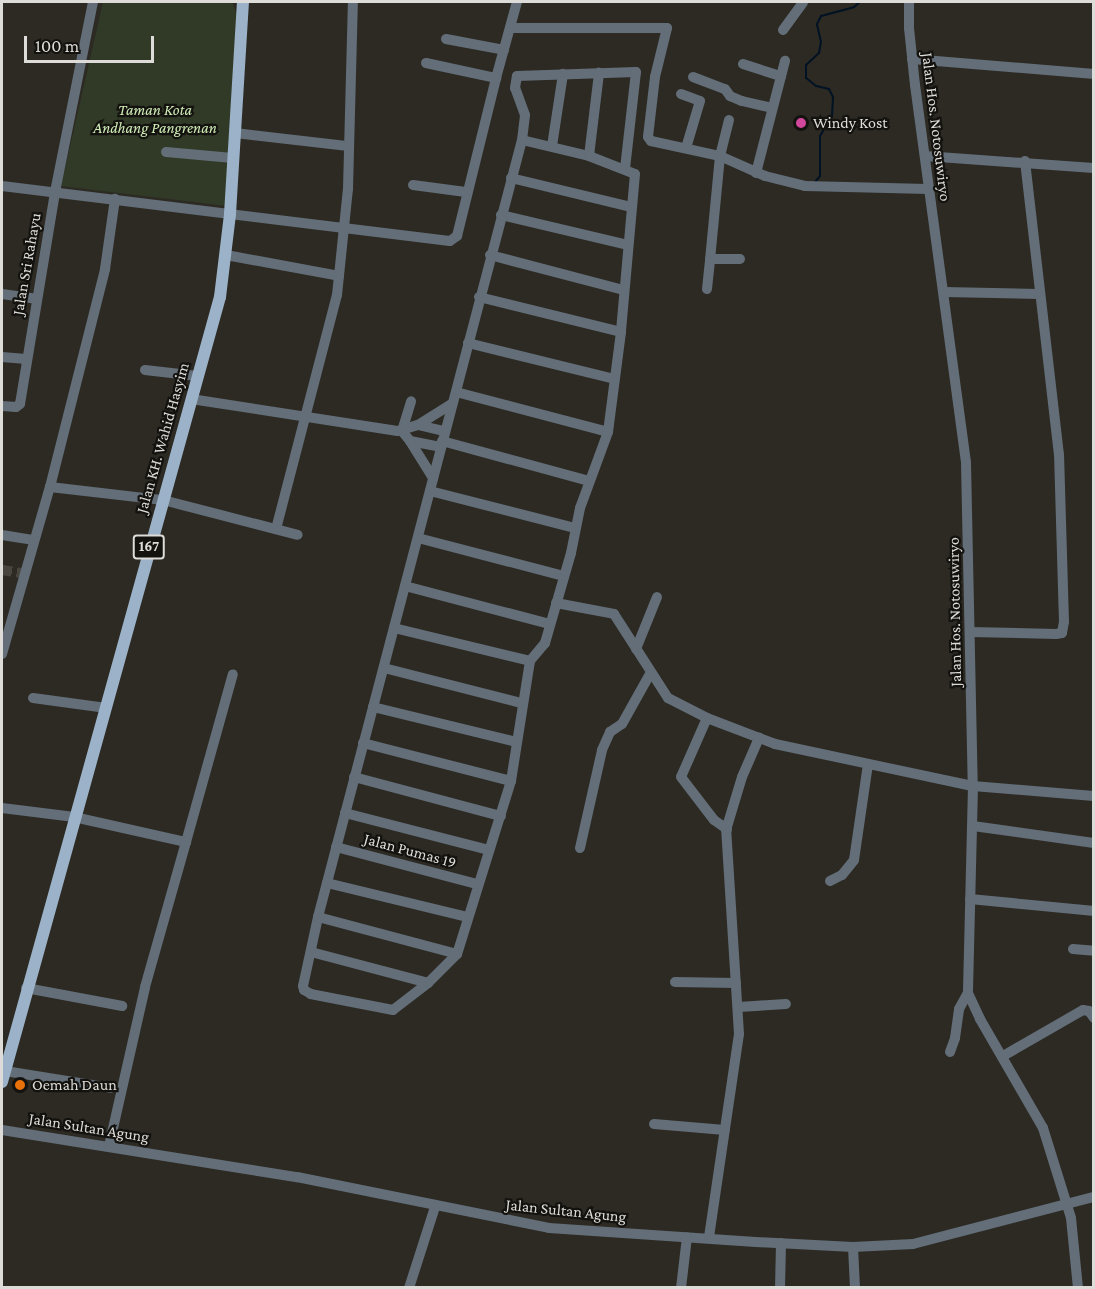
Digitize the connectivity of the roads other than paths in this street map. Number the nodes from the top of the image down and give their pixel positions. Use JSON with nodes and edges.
{"nodes":[{"id":1,"x":93,"y":2,"type":"edge"},
{"id":2,"x":243,"y":2,"type":"edge"},
{"id":3,"x":353,"y":2,"type":"edge"},
{"id":4,"x":517,"y":2,"type":"edge"},
{"id":5,"x":803,"y":2,"type":"edge"},
{"id":6,"x":909,"y":2,"type":"edge"},
{"id":7,"x":510,"y":28,"type":"junction"},
{"id":8,"x":783,"y":30,"type":"dead end"},
{"id":9,"x":446,"y":39,"type":"dead end"},
{"id":10,"x":504,"y":50,"type":"junction"},
{"id":11,"x":912,"y":59,"type":"junction"},
{"id":12,"x":785,"y":61,"type":"dead end"},
{"id":13,"x":426,"y":63,"type":"dead end"},
{"id":14,"x":743,"y":64,"type":"dead end"},
{"id":15,"x":599,"y":73,"type":"junction"},
{"id":16,"x":563,"y":74,"type":"junction"},
{"id":17,"x":1094,"y":74,"type":"edge"},
{"id":18,"x":781,"y":76,"type":"junction"},
{"id":19,"x":693,"y":77,"type":"dead end"},
{"id":20,"x":496,"y":78,"type":"junction"},
{"id":21,"x":681,"y":94,"type":"dead end"},
{"id":22,"x":772,"y":108,"type":"junction"},
{"id":23,"x":729,"y":120,"type":"dead end"},
{"id":24,"x":235,"y":133,"type":"junction"},
{"id":25,"x":522,"y":140,"type":"junction"},
{"id":26,"x":348,"y":146,"type":"junction"},
{"id":27,"x":552,"y":146,"type":"junction"},
{"id":28,"x":686,"y":148,"type":"junction"},
{"id":29,"x":166,"y":152,"type":"dead end"},
{"id":30,"x":589,"y":156,"type":"junction"},
{"id":31,"x":720,"y":156,"type":"junction"},
{"id":32,"x":925,"y":156,"type":"junction"},
{"id":33,"x":233,"y":158,"type":"junction"},
{"id":34,"x":1025,"y":162,"type":"junction"},
{"id":35,"x":626,"y":168,"type":"junction"},
{"id":36,"x":1094,"y":168,"type":"edge"},
{"id":37,"x":756,"y":172,"type":"junction"},
{"id":38,"x":512,"y":178,"type":"junction"},
{"id":39,"x":413,"y":185,"type":"dead end"},
{"id":40,"x":2,"y":186,"type":"edge"},
{"id":41,"x":928,"y":189,"type":"junction"},
{"id":42,"x":55,"y":192,"type":"junction"},
{"id":43,"x":466,"y":192,"type":"junction"},
{"id":44,"x":115,"y":200,"type":"junction"},
{"id":45,"x":631,"y":207,"type":"junction"},
{"id":46,"x":230,"y":214,"type":"junction"},
{"id":47,"x":501,"y":215,"type":"junction"},
{"id":48,"x":343,"y":229,"type":"junction"},
{"id":49,"x":628,"y":245,"type":"junction"},
{"id":50,"x":226,"y":255,"type":"junction"},
{"id":51,"x":490,"y":255,"type":"junction"},
{"id":52,"x":710,"y":259,"type":"junction"},
{"id":53,"x":740,"y":259,"type":"dead end"},
{"id":54,"x":339,"y":276,"type":"junction"},
{"id":55,"x":707,"y":288,"type":"dead end"},
{"id":56,"x":624,"y":290,"type":"junction"},
{"id":57,"x":944,"y":292,"type":"junction"},
{"id":58,"x":2,"y":294,"type":"edge"},
{"id":59,"x":1040,"y":294,"type":"junction"},
{"id":60,"x":479,"y":297,"type":"junction"},
{"id":61,"x":36,"y":299,"type":"junction"},
{"id":62,"x":621,"y":332,"type":"junction"},
{"id":63,"x":468,"y":343,"type":"junction"},
{"id":64,"x":2,"y":357,"type":"edge"},
{"id":65,"x":26,"y":359,"type":"junction"},
{"id":66,"x":145,"y":370,"type":"dead end"},
{"id":67,"x":198,"y":376,"type":"junction"},
{"id":68,"x":615,"y":379,"type":"junction"},
{"id":69,"x":456,"y":392,"type":"junction"},
{"id":70,"x":191,"y":399,"type":"junction"},
{"id":71,"x":411,"y":401,"type":"dead end"},
{"id":72,"x":453,"y":403,"type":"junction"},
{"id":73,"x":7,"y":406,"type":"edge"},
{"id":74,"x":304,"y":416,"type":"junction"},
{"id":75,"x":418,"y":425,"type":"junction"},
{"id":76,"x":402,"y":431,"type":"junction"},
{"id":77,"x":608,"y":432,"type":"junction"},
{"id":78,"x":442,"y":440,"type":"junction"},
{"id":79,"x":410,"y":441,"type":"junction"},
{"id":80,"x":433,"y":478,"type":"junction"},
{"id":81,"x":589,"y":481,"type":"junction"},
{"id":82,"x":50,"y":487,"type":"junction"},
{"id":83,"x":430,"y":491,"type":"junction"},
{"id":84,"x":163,"y":500,"type":"junction"},
{"id":85,"x":575,"y":528,"type":"junction"},
{"id":86,"x":276,"y":529,"type":"junction"},
{"id":87,"x":2,"y":535,"type":"edge"},
{"id":88,"x":298,"y":535,"type":"dead end"},
{"id":89,"x":418,"y":538,"type":"junction"},
{"id":90,"x":33,"y":540,"type":"junction"},
{"id":91,"x":564,"y":576,"type":"junction"},
{"id":92,"x":405,"y":586,"type":"junction"},
{"id":93,"x":657,"y":597,"type":"dead end"},
{"id":94,"x":556,"y":603,"type":"junction"},
{"id":95,"x":2,"y":608,"type":"edge"},
{"id":96,"x":14,"y":610,"type":"junction"},
{"id":97,"x":550,"y":624,"type":"junction"},
{"id":98,"x":394,"y":628,"type":"junction"},
{"id":99,"x":970,"y":632,"type":"junction"},
{"id":100,"x":636,"y":649,"type":"junction"},
{"id":101,"x":2,"y":651,"type":"edge"},
{"id":102,"x":530,"y":661,"type":"junction"},
{"id":103,"x":384,"y":668,"type":"junction"},
{"id":104,"x":233,"y":674,"type":"dead end"},
{"id":105,"x":650,"y":674,"type":"junction"},
{"id":106,"x":33,"y":698,"type":"dead end"},
{"id":107,"x":521,"y":703,"type":"junction"},
{"id":108,"x":373,"y":707,"type":"junction"},
{"id":109,"x":106,"y":708,"type":"junction"},
{"id":110,"x":707,"y":718,"type":"junction"},
{"id":111,"x":759,"y":738,"type":"junction"},
{"id":112,"x":517,"y":742,"type":"junction"},
{"id":113,"x":363,"y":743,"type":"junction"},
{"id":114,"x":868,"y":764,"type":"junction"},
{"id":115,"x":354,"y":777,"type":"junction"},
{"id":116,"x":511,"y":781,"type":"junction"},
{"id":117,"x":973,"y":786,"type":"junction"},
{"id":118,"x":1094,"y":796,"type":"edge"},
{"id":119,"x":2,"y":808,"type":"edge"},
{"id":120,"x":345,"y":813,"type":"junction"},
{"id":121,"x":501,"y":816,"type":"junction"},
{"id":122,"x":74,"y":817,"type":"junction"},
{"id":123,"x":973,"y":826,"type":"junction"},
{"id":124,"x":727,"y":829,"type":"junction"},
{"id":125,"x":186,"y":842,"type":"junction"},
{"id":126,"x":1094,"y":843,"type":"edge"},
{"id":127,"x":336,"y":847,"type":"junction"},
{"id":128,"x":580,"y":848,"type":"dead end"},
{"id":129,"x":489,"y":850,"type":"junction"},
{"id":130,"x":830,"y":881,"type":"dead end"},
{"id":131,"x":327,"y":883,"type":"junction"},
{"id":132,"x":477,"y":884,"type":"junction"},
{"id":133,"x":970,"y":899,"type":"junction"},
{"id":134,"x":1094,"y":911,"type":"edge"},
{"id":135,"x":318,"y":917,"type":"junction"},
{"id":136,"x":468,"y":917,"type":"junction"},
{"id":137,"x":1073,"y":949,"type":"dead end"},
{"id":138,"x":1094,"y":951,"type":"edge"},
{"id":139,"x":311,"y":952,"type":"junction"},
{"id":140,"x":456,"y":954,"type":"junction"},
{"id":141,"x":675,"y":982,"type":"dead end"},
{"id":142,"x":428,"y":983,"type":"junction"},
{"id":143,"x":736,"y":983,"type":"junction"},
{"id":144,"x":26,"y":988,"type":"junction"},
{"id":145,"x":968,"y":993,"type":"junction"},
{"id":146,"x":786,"y":1004,"type":"dead end"},
{"id":147,"x":122,"y":1006,"type":"dead end"},
{"id":148,"x":739,"y":1007,"type":"junction"},
{"id":149,"x":1094,"y":1018,"type":"edge"},
{"id":150,"x":950,"y":1052,"type":"dead end"},
{"id":151,"x":1003,"y":1056,"type":"junction"},
{"id":152,"x":3,"y":1077,"type":"edge"},
{"id":153,"x":111,"y":1088,"type":"dead end"},
{"id":154,"x":654,"y":1124,"type":"dead end"},
{"id":155,"x":2,"y":1130,"type":"edge"},
{"id":156,"x":726,"y":1130,"type":"junction"},
{"id":157,"x":109,"y":1146,"type":"junction"},
{"id":158,"x":1094,"y":1197,"type":"edge"},
{"id":159,"x":1067,"y":1203,"type":"junction"},
{"id":160,"x":435,"y":1207,"type":"junction"},
{"id":161,"x":687,"y":1237,"type":"junction"},
{"id":162,"x":709,"y":1238,"type":"junction"},
{"id":163,"x":781,"y":1243,"type":"junction"},
{"id":164,"x":853,"y":1247,"type":"junction"},
{"id":165,"x":409,"y":1287,"type":"edge"},
{"id":166,"x":681,"y":1287,"type":"edge"},
{"id":167,"x":780,"y":1287,"type":"edge"},
{"id":168,"x":855,"y":1287,"type":"edge"},
{"id":169,"x":1078,"y":1287,"type":"edge"}],
"edges":[{"from":1,"to":42,"type":"street","name":"Jalan Sri Rahayu"},
{"from":2,"to":24,"type":"main road","name":"Jalan KH. Wahid Hasyim","number":"167"},
{"from":3,"to":26,"type":"street"},
{"from":4,"to":7,"type":"street"},
{"from":5,"to":8,"type":"street"},
{"from":6,"to":11,"type":"street","name":"Jalan Hos. Notosuwiryo"},
{"from":7,"to":10,"type":"street"},
{"from":7,"to":28,"type":"street"},
{"from":9,"to":10,"type":"street"},
{"from":10,"to":20,"type":"street"},
{"from":11,"to":17,"type":"street"},
{"from":11,"to":32,"type":"street","name":"Jalan Hos. Notosuwiryo"},
{"from":12,"to":18,"type":"street"},
{"from":13,"to":20,"type":"street"},
{"from":14,"to":18,"type":"street"},
{"from":15,"to":16,"type":"street"},
{"from":15,"to":30,"type":"street"},
{"from":15,"to":35,"type":"street"},
{"from":16,"to":25,"type":"street"},
{"from":16,"to":27,"type":"street"},
{"from":18,"to":22,"type":"street"},
{"from":19,"to":22,"type":"street"},
{"from":20,"to":43,"type":"street"},
{"from":21,"to":28,"type":"street"},
{"from":22,"to":37,"type":"street"},
{"from":23,"to":31,"type":"street"},
{"from":24,"to":26,"type":"street"},
{"from":24,"to":33,"type":"main road","name":"Jalan KH. Wahid Hasyim","number":"167"},
{"from":25,"to":27,"type":"street"},
{"from":25,"to":38,"type":"street"},
{"from":26,"to":48,"type":"street"},
{"from":27,"to":30,"type":"street"},
{"from":28,"to":31,"type":"street"},
{"from":29,"to":33,"type":"street"},
{"from":30,"to":35,"type":"street"},
{"from":31,"to":37,"type":"street"},
{"from":31,"to":52,"type":"street"},
{"from":32,"to":34,"type":"street"},
{"from":32,"to":41,"type":"street","name":"Jalan Hos. Notosuwiryo"},
{"from":33,"to":46,"type":"main road","name":"Jalan KH. Wahid Hasyim","number":"167"},
{"from":34,"to":36,"type":"street"},
{"from":34,"to":59,"type":"street"},
{"from":35,"to":45,"type":"street"},
{"from":37,"to":41,"type":"street"},
{"from":38,"to":45,"type":"street"},
{"from":38,"to":47,"type":"street"},
{"from":39,"to":43,"type":"street"},
{"from":40,"to":42,"type":"street"},
{"from":41,"to":57,"type":"street","name":"Jalan Hos. Notosuwiryo"},
{"from":42,"to":44,"type":"street"},
{"from":42,"to":61,"type":"street","name":"Jalan Sri Rahayu"},
{"from":43,"to":48,"type":"street"},
{"from":44,"to":46,"type":"street"},
{"from":44,"to":82,"type":"street"},
{"from":45,"to":49,"type":"street"},
{"from":46,"to":48,"type":"street"},
{"from":46,"to":50,"type":"main road","name":"Jalan KH. Wahid Hasyim","number":"167"},
{"from":47,"to":49,"type":"street"},
{"from":47,"to":51,"type":"street"},
{"from":48,"to":54,"type":"street"},
{"from":49,"to":56,"type":"street"},
{"from":50,"to":54,"type":"street"},
{"from":50,"to":67,"type":"main road","name":"Jalan KH. Wahid Hasyim","number":"167"},
{"from":51,"to":56,"type":"street"},
{"from":51,"to":60,"type":"street"},
{"from":52,"to":53,"type":"street"},
{"from":52,"to":55,"type":"street"},
{"from":54,"to":74,"type":"street"},
{"from":56,"to":62,"type":"street"},
{"from":57,"to":59,"type":"street"},
{"from":57,"to":99,"type":"street","name":"Jalan Hos. Notosuwiryo"},
{"from":58,"to":61,"type":"street"},
{"from":59,"to":99,"type":"street"},
{"from":60,"to":62,"type":"street"},
{"from":60,"to":63,"type":"street"},
{"from":61,"to":65,"type":"street","name":"Jalan Sri Rahayu"},
{"from":62,"to":68,"type":"street"},
{"from":63,"to":68,"type":"street"},
{"from":63,"to":69,"type":"street"},
{"from":64,"to":65,"type":"street"},
{"from":65,"to":73,"type":"street","name":"Jalan Sri Rahayu"},
{"from":66,"to":67,"type":"street"},
{"from":67,"to":70,"type":"main road","name":"Jalan KH. Wahid Hasyim","number":"167"},
{"from":68,"to":77,"type":"street"},
{"from":69,"to":72,"type":"street"},
{"from":69,"to":77,"type":"street"},
{"from":70,"to":74,"type":"street"},
{"from":70,"to":84,"type":"main road","name":"Jalan KH. Wahid Hasyim","number":"167"},
{"from":71,"to":76,"type":"street"},
{"from":72,"to":75,"type":"street"},
{"from":72,"to":78,"type":"street"},
{"from":74,"to":76,"type":"street"},
{"from":74,"to":86,"type":"street"},
{"from":75,"to":76,"type":"street"},
{"from":75,"to":78,"type":"street"},
{"from":76,"to":79,"type":"street"},
{"from":77,"to":81,"type":"street"},
{"from":78,"to":79,"type":"street"},
{"from":78,"to":80,"type":"street"},
{"from":78,"to":81,"type":"street"},
{"from":79,"to":80,"type":"street"},
{"from":80,"to":83,"type":"street"},
{"from":81,"to":85,"type":"street"},
{"from":82,"to":84,"type":"street"},
{"from":82,"to":90,"type":"street"},
{"from":83,"to":85,"type":"street"},
{"from":83,"to":89,"type":"street"},
{"from":84,"to":86,"type":"street"},
{"from":84,"to":109,"type":"main road","name":"Jalan KH. Wahid Hasyim","number":"167"},
{"from":85,"to":91,"type":"street"},
{"from":86,"to":88,"type":"street"},
{"from":87,"to":90,"type":"street"},
{"from":89,"to":91,"type":"street"},
{"from":89,"to":92,"type":"street"},
{"from":90,"to":96,"type":"street"},
{"from":91,"to":94,"type":"street"},
{"from":92,"to":97,"type":"street"},
{"from":92,"to":98,"type":"street"},
{"from":93,"to":100,"type":"street"},
{"from":94,"to":97,"type":"street"},
{"from":94,"to":100,"type":"street"},
{"from":95,"to":96,"type":"street"},
{"from":96,"to":101,"type":"street"},
{"from":97,"to":102,"type":"street"},
{"from":98,"to":102,"type":"street"},
{"from":98,"to":103,"type":"street"},
{"from":99,"to":117,"type":"street","name":"Jalan Hos. Notosuwiryo"},
{"from":100,"to":105,"type":"street"},
{"from":102,"to":107,"type":"street"},
{"from":103,"to":107,"type":"street"},
{"from":103,"to":108,"type":"street"},
{"from":104,"to":125,"type":"street"},
{"from":105,"to":110,"type":"street"},
{"from":105,"to":128,"type":"street"},
{"from":106,"to":109,"type":"street"},
{"from":107,"to":112,"type":"street"},
{"from":108,"to":112,"type":"street"},
{"from":108,"to":113,"type":"street"},
{"from":109,"to":122,"type":"main road","name":"Jalan KH. Wahid Hasyim","number":"167"},
{"from":110,"to":111,"type":"street"},
{"from":110,"to":124,"type":"street"},
{"from":111,"to":114,"type":"street"},
{"from":111,"to":124,"type":"street"},
{"from":112,"to":116,"type":"street"},
{"from":113,"to":115,"type":"street"},
{"from":113,"to":116,"type":"street"},
{"from":114,"to":117,"type":"street"},
{"from":114,"to":130,"type":"street"},
{"from":115,"to":120,"type":"street"},
{"from":115,"to":121,"type":"street"},
{"from":116,"to":121,"type":"street"},
{"from":117,"to":118,"type":"street"},
{"from":117,"to":123,"type":"street","name":"Jalan Hos. Notosuwiryo"},
{"from":119,"to":122,"type":"street"},
{"from":120,"to":127,"type":"street"},
{"from":120,"to":129,"type":"street"},
{"from":121,"to":129,"type":"street"},
{"from":122,"to":125,"type":"street"},
{"from":122,"to":144,"type":"main road","name":"Jalan KH. Wahid Hasyim","number":"167"},
{"from":123,"to":126,"type":"street"},
{"from":123,"to":133,"type":"street","name":"Jalan Hos. Notosuwiryo"},
{"from":124,"to":143,"type":"street"},
{"from":125,"to":157,"type":"street"},
{"from":127,"to":131,"type":"street"},
{"from":127,"to":132,"type":"street","name":"Jalan Pumas 19"},
{"from":129,"to":132,"type":"street"},
{"from":131,"to":135,"type":"street"},
{"from":131,"to":136,"type":"street"},
{"from":132,"to":136,"type":"street"},
{"from":133,"to":134,"type":"street"},
{"from":133,"to":145,"type":"street","name":"Jalan Hos. Notosuwiryo"},
{"from":135,"to":139,"type":"street"},
{"from":135,"to":140,"type":"street"},
{"from":136,"to":140,"type":"street"},
{"from":137,"to":138,"type":"street"},
{"from":139,"to":142,"type":"street"},
{"from":139,"to":142,"type":"street"},
{"from":140,"to":142,"type":"street"},
{"from":141,"to":143,"type":"street"},
{"from":143,"to":148,"type":"street"},
{"from":144,"to":147,"type":"street"},
{"from":144,"to":152,"type":"main road","name":"Jalan KH. Wahid Hasyim","number":"167"},
{"from":145,"to":150,"type":"street"},
{"from":145,"to":151,"type":"street","name":"Jalan Hos. Notosuwiryo"},
{"from":146,"to":148,"type":"street"},
{"from":148,"to":156,"type":"street"},
{"from":149,"to":151,"type":"street"},
{"from":151,"to":159,"type":"street","name":"Jalan Hos. Notosuwiryo"},
{"from":152,"to":153,"type":"street"},
{"from":154,"to":156,"type":"street"},
{"from":155,"to":157,"type":"street","name":"Jalan Sultan Agung"},
{"from":156,"to":162,"type":"street"},
{"from":157,"to":160,"type":"street","name":"Jalan Sultan Agung"},
{"from":158,"to":159,"type":"street","name":"Jalan Sultan Agung"},
{"from":159,"to":164,"type":"street","name":"Jalan Sultan Agung"},
{"from":159,"to":169,"type":"street","name":"Jalan Hos. Notosuwiryo"},
{"from":160,"to":161,"type":"street","name":"Jalan Sultan Agung"},
{"from":160,"to":165,"type":"street"},
{"from":161,"to":162,"type":"street","name":"Jalan Sultan Agung"},
{"from":161,"to":166,"type":"street"},
{"from":162,"to":163,"type":"street","name":"Jalan Sultan Agung"},
{"from":163,"to":164,"type":"street","name":"Jalan Sultan Agung"},
{"from":163,"to":167,"type":"street"},
{"from":164,"to":168,"type":"street"}]}
